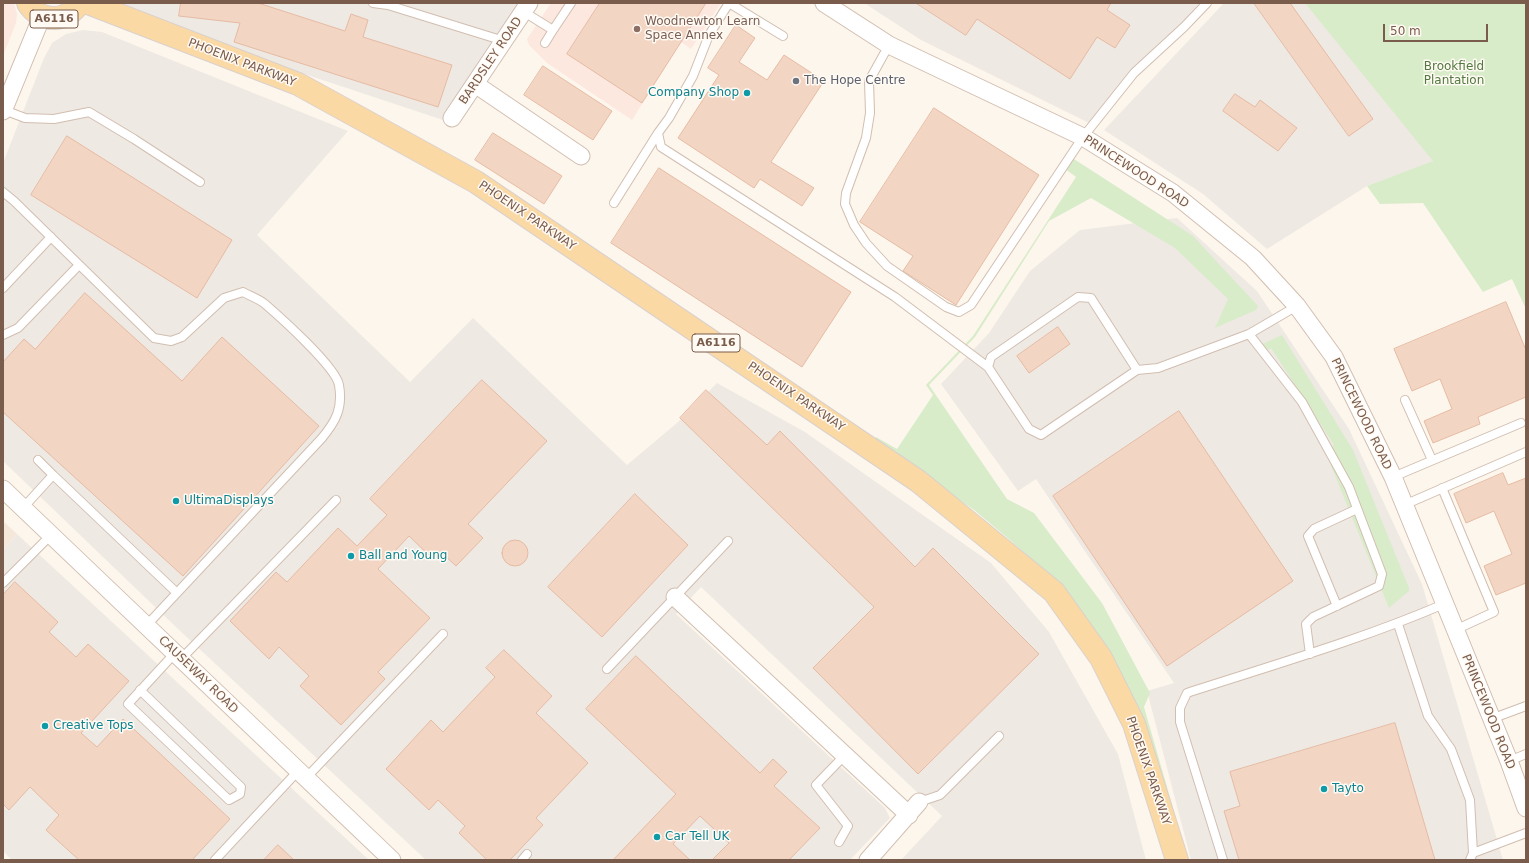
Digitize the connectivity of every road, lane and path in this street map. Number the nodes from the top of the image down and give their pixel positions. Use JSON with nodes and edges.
{"nodes":[{"id":1,"x":79,"y":3,"type":"edge"},
{"id":2,"x":88,"y":3,"type":"edge"},
{"id":3,"x":373,"y":3,"type":"edge"},
{"id":4,"x":571,"y":3,"type":"edge"},
{"id":5,"x":729,"y":3,"type":"edge"},
{"id":6,"x":824,"y":3,"type":"edge"},
{"id":7,"x":1206,"y":3,"type":"edge"},
{"id":8,"x":526,"y":7,"type":"edge"},
{"id":9,"x":35,"y":10,"type":"edge"},
{"id":10,"x":553,"y":30,"type":"junction"},
{"id":11,"x":783,"y":36,"type":"dead end"},
{"id":12,"x":504,"y":41,"type":"junction"},
{"id":13,"x":545,"y":43,"type":"dead end"},
{"id":14,"x":889,"y":45,"type":"junction"},
{"id":15,"x":475,"y":84,"type":"junction"},
{"id":16,"x":3,"y":111,"type":"edge"},
{"id":17,"x":452,"y":118,"type":"dead end"},
{"id":18,"x":658,"y":133,"type":"junction"},
{"id":19,"x":1083,"y":137,"type":"junction"},
{"id":20,"x":580,"y":156,"type":"dead end"},
{"id":21,"x":200,"y":182,"type":"dead end"},
{"id":22,"x":3,"y":192,"type":"edge"},
{"id":23,"x":614,"y":203,"type":"dead end"},
{"id":24,"x":51,"y":237,"type":"junction"},
{"id":25,"x":79,"y":265,"type":"junction"},
{"id":26,"x":3,"y":288,"type":"edge"},
{"id":27,"x":1297,"y":306,"type":"junction"},
{"id":28,"x":1250,"y":334,"type":"junction"},
{"id":29,"x":3,"y":335,"type":"edge"},
{"id":30,"x":988,"y":367,"type":"junction"},
{"id":31,"x":1137,"y":370,"type":"junction"},
{"id":32,"x":1405,"y":400,"type":"dead end"},
{"id":33,"x":1520,"y":423,"type":"dead end"},
{"id":34,"x":1526,"y":452,"type":"edge"},
{"id":35,"x":38,"y":460,"type":"dead end"},
{"id":36,"x":1432,"y":460,"type":"junction"},
{"id":37,"x":53,"y":475,"type":"junction"},
{"id":38,"x":1393,"y":477,"type":"junction"},
{"id":39,"x":1442,"y":488,"type":"junction"},
{"id":40,"x":3,"y":489,"type":"edge"},
{"id":41,"x":336,"y":500,"type":"dead end"},
{"id":42,"x":1404,"y":505,"type":"junction"},
{"id":43,"x":23,"y":508,"type":"junction"},
{"id":44,"x":1357,"y":509,"type":"junction"},
{"id":45,"x":51,"y":535,"type":"junction"},
{"id":46,"x":728,"y":541,"type":"dead end"},
{"id":47,"x":3,"y":583,"type":"edge"},
{"id":48,"x":177,"y":593,"type":"junction"},
{"id":49,"x":675,"y":597,"type":"junction"},
{"id":50,"x":1444,"y":604,"type":"junction"},
{"id":51,"x":1337,"y":606,"type":"junction"},
{"id":52,"x":1398,"y":624,"type":"junction"},
{"id":53,"x":146,"y":626,"type":"junction"},
{"id":54,"x":1455,"y":630,"type":"junction"},
{"id":55,"x":443,"y":634,"type":"dead end"},
{"id":56,"x":1310,"y":654,"type":"junction"},
{"id":57,"x":178,"y":656,"type":"junction"},
{"id":58,"x":607,"y":669,"type":"dead end"},
{"id":59,"x":140,"y":690,"type":"junction"},
{"id":60,"x":1526,"y":706,"type":"edge"},
{"id":61,"x":1491,"y":719,"type":"junction"},
{"id":62,"x":999,"y":736,"type":"dead end"},
{"id":63,"x":1526,"y":754,"type":"edge"},
{"id":64,"x":844,"y":756,"type":"junction"},
{"id":65,"x":1509,"y":761,"type":"junction"},
{"id":66,"x":302,"y":774,"type":"junction"},
{"id":67,"x":919,"y":802,"type":"joint"},
{"id":68,"x":1526,"y":808,"type":"edge"},
{"id":69,"x":909,"y":815,"type":"junction"},
{"id":70,"x":1526,"y":833,"type":"edge"},
{"id":71,"x":839,"y":842,"type":"dead end"},
{"id":72,"x":1472,"y":856,"type":"edge"},
{"id":73,"x":215,"y":860,"type":"edge"},
{"id":74,"x":392,"y":860,"type":"edge"},
{"id":75,"x":868,"y":860,"type":"edge"},
{"id":76,"x":1177,"y":860,"type":"edge"},
{"id":77,"x":1223,"y":860,"type":"edge"}],
"edges":[{"from":1,"to":9,"type":"main road","number":"A6116"},
{"from":2,"to":76,"type":"main road","name":"PHOENIX PARKWAY","number":"A6116"},
{"from":3,"to":12,"type":"lane"},
{"from":4,"to":10,"type":"lane"},
{"from":5,"to":11,"type":"lane"},
{"from":5,"to":18,"type":"lane"},
{"from":6,"to":14,"type":"street","name":"PRINCEWOOD ROAD"},
{"from":7,"to":19,"type":"lane"},
{"from":8,"to":10,"type":"lane"},
{"from":8,"to":12,"type":"street","name":"BARDSLEY ROAD"},
{"from":9,"to":16,"type":"street"},
{"from":10,"to":13,"type":"lane"},
{"from":12,"to":15,"type":"street","name":"BARDSLEY ROAD"},
{"from":14,"to":19,"type":"street","name":"PRINCEWOOD ROAD"},
{"from":14,"to":19,"type":"lane"},
{"from":15,"to":17,"type":"street","name":"BARDSLEY ROAD"},
{"from":15,"to":20,"type":"street"},
{"from":16,"to":21,"type":"lane"},
{"from":18,"to":23,"type":"lane"},
{"from":18,"to":30,"type":"lane"},
{"from":19,"to":27,"type":"street","name":"PRINCEWOOD ROAD"},
{"from":22,"to":24,"type":"lane"},
{"from":24,"to":25,"type":"lane"},
{"from":24,"to":26,"type":"lane"},
{"from":25,"to":29,"type":"lane"},
{"from":25,"to":48,"type":"lane"},
{"from":27,"to":28,"type":"lane"},
{"from":27,"to":38,"type":"street","name":"PRINCEWOOD ROAD"},
{"from":28,"to":31,"type":"lane"},
{"from":28,"to":44,"type":"lane"},
{"from":30,"to":31,"type":"lane"},
{"from":30,"to":31,"type":"lane"},
{"from":32,"to":36,"type":"lane"},
{"from":33,"to":36,"type":"lane"},
{"from":34,"to":39,"type":"lane"},
{"from":35,"to":37,"type":"lane"},
{"from":36,"to":38,"type":"lane"},
{"from":37,"to":43,"type":"lane"},
{"from":37,"to":48,"type":"lane"},
{"from":38,"to":42,"type":"street","name":"PRINCEWOOD ROAD"},
{"from":39,"to":42,"type":"lane"},
{"from":39,"to":54,"type":"lane"},
{"from":40,"to":43,"type":"street","name":"CAUSEWAY ROAD"},
{"from":41,"to":57,"type":"lane"},
{"from":42,"to":50,"type":"street","name":"PRINCEWOOD ROAD"},
{"from":43,"to":45,"type":"street","name":"CAUSEWAY ROAD"},
{"from":44,"to":51,"type":"lane"},
{"from":44,"to":51,"type":"lane"},
{"from":45,"to":47,"type":"lane"},
{"from":45,"to":53,"type":"street","name":"CAUSEWAY ROAD"},
{"from":46,"to":49,"type":"lane"},
{"from":48,"to":53,"type":"lane"},
{"from":49,"to":58,"type":"lane"},
{"from":49,"to":64,"type":"street"},
{"from":50,"to":52,"type":"lane"},
{"from":50,"to":54,"type":"street","name":"PRINCEWOOD ROAD"},
{"from":51,"to":56,"type":"lane"},
{"from":52,"to":56,"type":"lane"},
{"from":52,"to":72,"type":"lane"},
{"from":53,"to":57,"type":"street","name":"CAUSEWAY ROAD"},
{"from":54,"to":61,"type":"street","name":"PRINCEWOOD ROAD"},
{"from":55,"to":66,"type":"lane"},
{"from":56,"to":77,"type":"lane"},
{"from":57,"to":59,"type":"lane"},
{"from":57,"to":66,"type":"street","name":"CAUSEWAY ROAD"},
{"from":59,"to":59,"type":"lane"},
{"from":60,"to":61,"type":"lane"},
{"from":61,"to":65,"type":"street","name":"PRINCEWOOD ROAD"},
{"from":62,"to":67,"type":"lane"},
{"from":63,"to":65,"type":"lane"},
{"from":64,"to":69,"type":"street"},
{"from":64,"to":71,"type":"lane"},
{"from":65,"to":68,"type":"street","name":"PRINCEWOOD ROAD"},
{"from":66,"to":73,"type":"lane"},
{"from":66,"to":74,"type":"street","name":"CAUSEWAY ROAD"},
{"from":67,"to":69,"type":"street"},
{"from":69,"to":75,"type":"street"},
{"from":70,"to":72,"type":"lane"}]}
